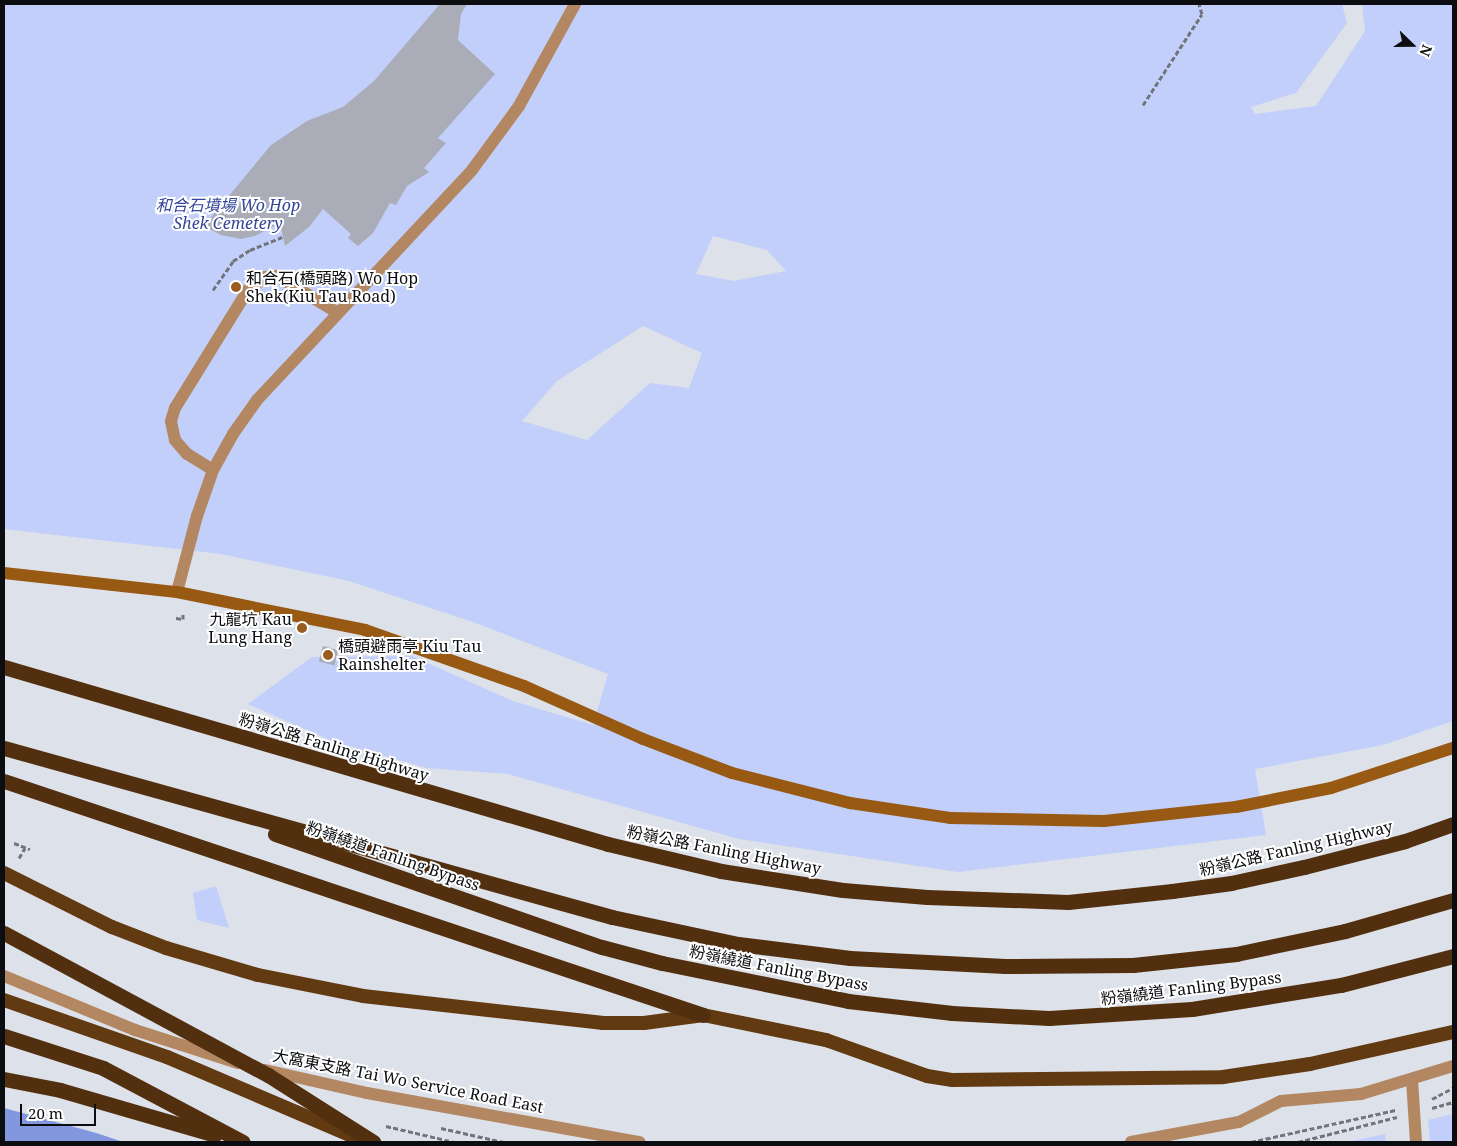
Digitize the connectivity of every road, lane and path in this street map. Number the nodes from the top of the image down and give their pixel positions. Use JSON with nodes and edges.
{"nodes":[{"id":1,"x":575,"y":4,"type":"edge"},
{"id":2,"x":1199,"y":4,"type":"edge"},
{"id":3,"x":1143,"y":105,"type":"dead end"},
{"id":4,"x":283,"y":237,"type":"dead end"},
{"id":5,"x":213,"y":290,"type":"dead end"},
{"id":6,"x":338,"y":313,"type":"junction"},
{"id":7,"x":213,"y":470,"type":"junction"},
{"id":8,"x":4,"y":573,"type":"edge"},
{"id":9,"x":177,"y":592,"type":"junction"},
{"id":10,"x":184,"y":610,"type":"dead end"},
{"id":11,"x":176,"y":618,"type":"dead end"},
{"id":12,"x":4,"y":667,"type":"edge"},
{"id":13,"x":4,"y":748,"type":"edge"},
{"id":14,"x":1453,"y":748,"type":"edge"},
{"id":15,"x":4,"y":781,"type":"edge"},
{"id":16,"x":122,"y":781,"type":"junction"},
{"id":17,"x":1453,"y":824,"type":"edge"},
{"id":18,"x":14,"y":843,"type":"dead end"},
{"id":19,"x":30,"y":849,"type":"dead end"},
{"id":20,"x":4,"y":873,"type":"edge"},
{"id":21,"x":1453,"y":900,"type":"edge"},
{"id":22,"x":4,"y":933,"type":"edge"},
{"id":23,"x":1453,"y":956,"type":"edge"},
{"id":24,"x":4,"y":976,"type":"edge"},
{"id":25,"x":4,"y":1000,"type":"edge"},
{"id":26,"x":704,"y":1015,"type":"junction"},
{"id":27,"x":1453,"y":1032,"type":"edge"},
{"id":28,"x":4,"y":1036,"type":"edge"},
{"id":29,"x":1453,"y":1066,"type":"edge"},
{"id":30,"x":4,"y":1079,"type":"edge"},
{"id":31,"x":1412,"y":1080,"type":"junction"},
{"id":32,"x":1453,"y":1088,"type":"edge"},
{"id":33,"x":1453,"y":1102,"type":"edge"},
{"id":34,"x":1414,"y":1113,"type":"junction"},
{"id":35,"x":382,"y":1127,"type":"dead end"},
{"id":36,"x":436,"y":1127,"type":"dead end"},
{"id":37,"x":242,"y":1142,"type":"edge"},
{"id":38,"x":367,"y":1142,"type":"edge"},
{"id":39,"x":373,"y":1142,"type":"edge"},
{"id":40,"x":455,"y":1142,"type":"edge"},
{"id":41,"x":503,"y":1142,"type":"edge"},
{"id":42,"x":640,"y":1142,"type":"edge"},
{"id":43,"x":1130,"y":1142,"type":"edge"},
{"id":44,"x":1251,"y":1142,"type":"edge"},
{"id":45,"x":1298,"y":1142,"type":"edge"},
{"id":46,"x":1416,"y":1142,"type":"edge"}],
"edges":[{"from":1,"to":6,"type":"street"},
{"from":2,"to":3,"type":"path"},
{"from":4,"to":5,"type":"path"},
{"from":6,"to":7,"type":"street"},
{"from":6,"to":7,"type":"street"},
{"from":7,"to":9,"type":"street"},
{"from":8,"to":9,"type":"main road"},
{"from":9,"to":14,"type":"main road"},
{"from":10,"to":11,"type":"path"},
{"from":12,"to":17,"type":"highway","name":"粉嶺公路 Fanling Highway"},
{"from":13,"to":16,"type":"highway"},
{"from":15,"to":26,"type":"highway"},
{"from":16,"to":21,"type":"highway"},
{"from":16,"to":23,"type":"highway","name":"粉嶺繞道 Fanling Bypass"},
{"from":18,"to":19,"type":"path"},
{"from":20,"to":26,"type":"highway"},
{"from":22,"to":39,"type":"highway"},
{"from":24,"to":42,"type":"street","name":"大窩東支路 Tai Wo Service Road East"},
{"from":25,"to":38,"type":"highway"},
{"from":26,"to":27,"type":"highway"},
{"from":28,"to":37,"type":"highway"},
{"from":29,"to":31,"type":"street"},
{"from":30,"to":37,"type":"highway"},
{"from":31,"to":34,"type":"street"},
{"from":31,"to":43,"type":"street"},
{"from":32,"to":34,"type":"path"},
{"from":33,"to":34,"type":"path"},
{"from":34,"to":44,"type":"path"},
{"from":34,"to":45,"type":"path"},
{"from":34,"to":46,"type":"street"},
{"from":35,"to":40,"type":"path"},
{"from":36,"to":41,"type":"path"}]}
